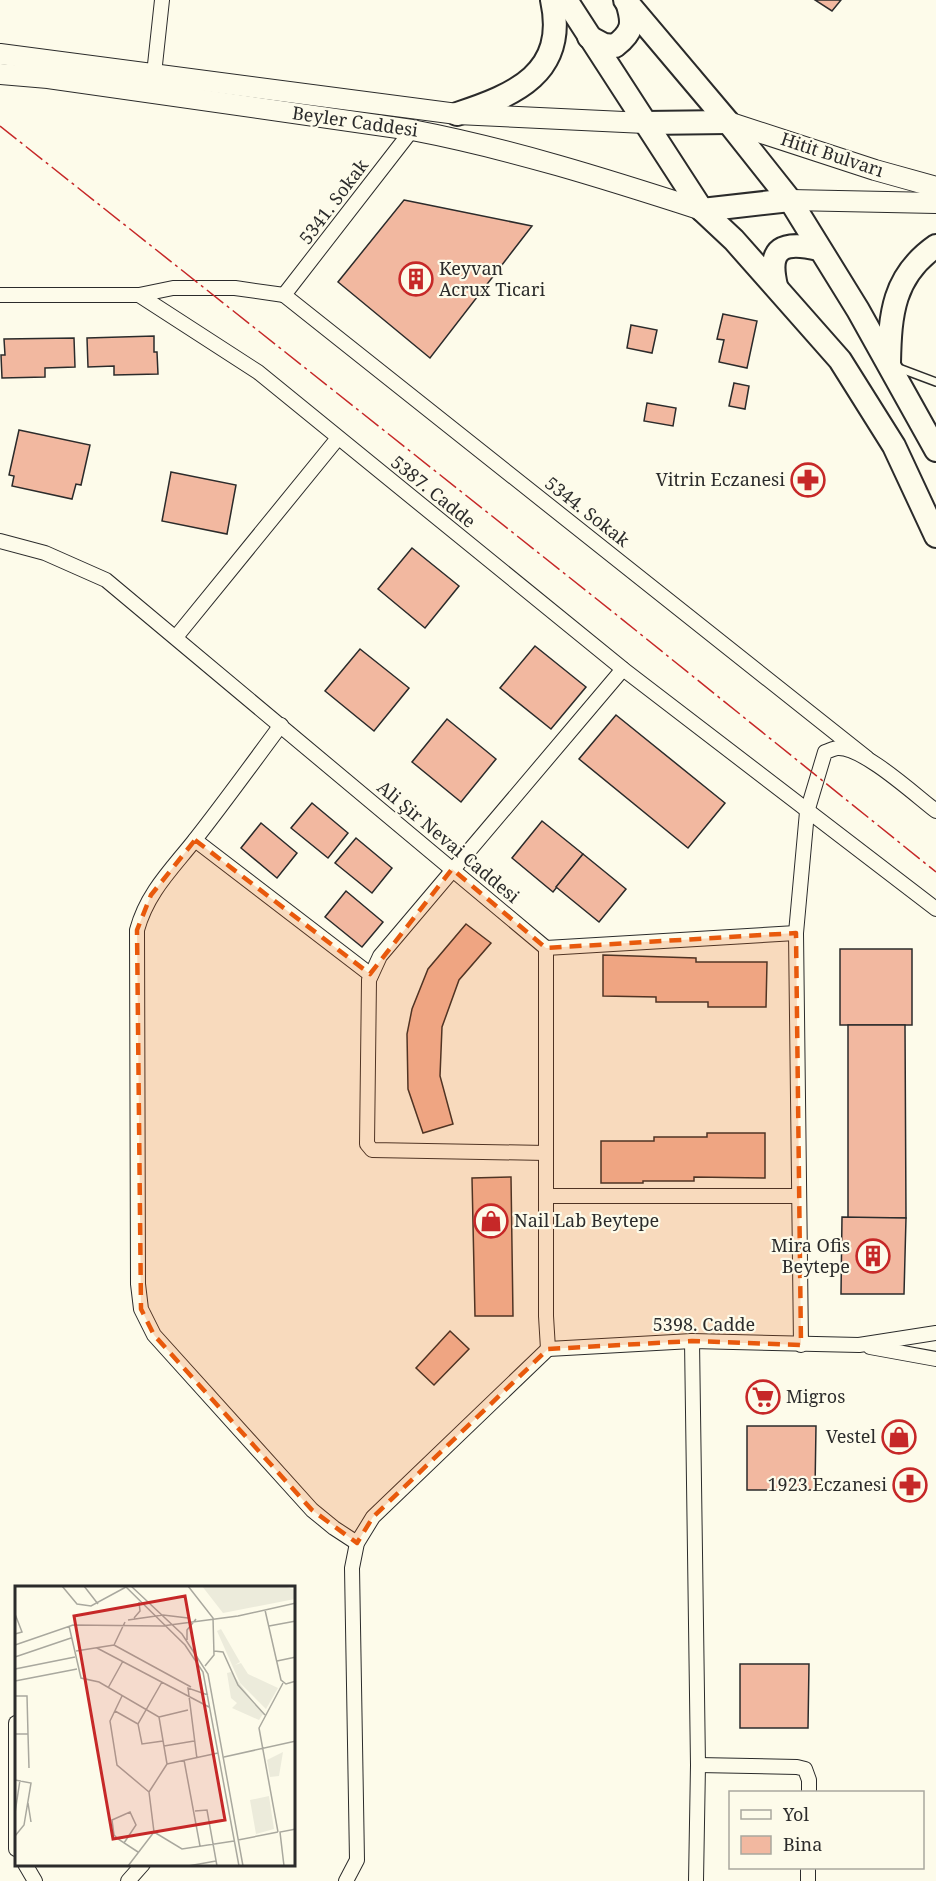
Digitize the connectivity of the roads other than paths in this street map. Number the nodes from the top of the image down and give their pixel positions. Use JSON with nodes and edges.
{"nodes":[{"id":1,"x":162,"y":0,"type":"edge"},
{"id":2,"x":552,"y":0,"type":"edge"},
{"id":3,"x":566,"y":0,"type":"edge"},
{"id":4,"x":626,"y":1,"type":"edge"},
{"id":5,"x":589,"y":37,"type":"junction"},
{"id":6,"x":0,"y":54,"type":"edge"},
{"id":7,"x":0,"y":74,"type":"edge"},
{"id":8,"x":154,"y":74,"type":"junction"},
{"id":9,"x":457,"y":114,"type":"junction"},
{"id":10,"x":728,"y":122,"type":"junction"},
{"id":11,"x":645,"y":123,"type":"junction"},
{"id":12,"x":412,"y":130,"type":"junction"},
{"id":13,"x":936,"y":187,"type":"edge"},
{"id":14,"x":790,"y":200,"type":"junction"},
{"id":15,"x":936,"y":203,"type":"edge"},
{"id":16,"x":702,"y":210,"type":"junction"},
{"id":17,"x":936,"y":246,"type":"edge"},
{"id":18,"x":819,"y":249,"type":"junction"},
{"id":19,"x":776,"y":286,"type":"junction"},
{"id":20,"x":0,"y":295,"type":"edge"},
{"id":21,"x":139,"y":295,"type":"junction"},
{"id":22,"x":284,"y":295,"type":"junction"},
{"id":23,"x":888,"y":364,"type":"junction"},
{"id":24,"x":936,"y":382,"type":"edge"},
{"id":25,"x":338,"y":438,"type":"junction"},
{"id":26,"x":936,"y":450,"type":"edge"},
{"id":27,"x":936,"y":536,"type":"edge"},
{"id":28,"x":0,"y":541,"type":"edge"},
{"id":29,"x":176,"y":637,"type":"junction"},
{"id":30,"x":623,"y":669,"type":"junction"},
{"id":31,"x":281,"y":725,"type":"junction"},
{"id":32,"x":867,"y":758,"type":"junction"},
{"id":33,"x":936,"y":811,"type":"edge"},
{"id":34,"x":807,"y":812,"type":"junction"},
{"id":35,"x":195,"y":840,"type":"junction"},
{"id":36,"x":452,"y":869,"type":"junction"},
{"id":37,"x":936,"y":909,"type":"edge"},
{"id":38,"x":796,"y":933,"type":"junction"},
{"id":39,"x":546,"y":948,"type":"junction"},
{"id":40,"x":371,"y":975,"type":"junction"},
{"id":41,"x":546,"y":1153,"type":"junction"},
{"id":42,"x":546,"y":1196,"type":"junction"},
{"id":43,"x":799,"y":1196,"type":"junction"},
{"id":44,"x":936,"y":1333,"type":"edge"},
{"id":45,"x":692,"y":1341,"type":"junction"},
{"id":46,"x":801,"y":1345,"type":"junction"},
{"id":47,"x":859,"y":1345,"type":"junction"},
{"id":48,"x":548,"y":1349,"type":"junction"},
{"id":49,"x":936,"y":1359,"type":"edge"},
{"id":50,"x":357,"y":1544,"type":"junction"},
{"id":51,"x":698,"y":1765,"type":"junction"},
{"id":52,"x":809,"y":1791,"type":"edge"},
{"id":53,"x":27,"y":1866,"type":"edge"},
{"id":54,"x":141,"y":1866,"type":"edge"},
{"id":55,"x":35,"y":1881,"type":"edge"},
{"id":56,"x":128,"y":1881,"type":"edge"},
{"id":57,"x":346,"y":1881,"type":"edge"},
{"id":58,"x":696,"y":1881,"type":"edge"}],
"edges":[{"from":1,"to":8,"type":"street"},
{"from":2,"to":9,"type":"main road"},
{"from":3,"to":5,"type":"main road"},
{"from":4,"to":5,"type":"main road"},
{"from":4,"to":10,"type":"main road"},
{"from":5,"to":11,"type":"main road"},
{"from":6,"to":8,"type":"main road","name":"Beyler Caddesi"},
{"from":7,"to":12,"type":"main road","name":"Beyler Caddesi"},
{"from":8,"to":9,"type":"main road","name":"Beyler Caddesi"},
{"from":9,"to":11,"type":"main road","name":"Beyler Caddesi"},
{"from":10,"to":11,"type":"main road"},
{"from":10,"to":13,"type":"main road","name":"Hitit Bulvarı"},
{"from":10,"to":14,"type":"main road"},
{"from":11,"to":16,"type":"main road"},
{"from":12,"to":16,"type":"main road","name":"Beyler Caddesi"},
{"from":12,"to":22,"type":"street","name":"5341. Sokak"},
{"from":14,"to":15,"type":"main road","name":"Hitit Bulvarı"},
{"from":14,"to":16,"type":"main road"},
{"from":14,"to":18,"type":"main road"},
{"from":16,"to":19,"type":"main road"},
{"from":17,"to":23,"type":"main road"},
{"from":18,"to":19,"type":"main road"},
{"from":18,"to":23,"type":"main road"},
{"from":19,"to":27,"type":"main road"},
{"from":20,"to":21,"type":"street"},
{"from":21,"to":22,"type":"street"},
{"from":21,"to":25,"type":"street","name":"5387. Cadde"},
{"from":22,"to":32,"type":"street","name":"5344. Sokak"},
{"from":23,"to":24,"type":"lane"},
{"from":23,"to":26,"type":"main road"},
{"from":25,"to":29,"type":"street"},
{"from":25,"to":30,"type":"street","name":"5387. Cadde"},
{"from":28,"to":29,"type":"street","name":"Ali Şir Nevai Caddesi"},
{"from":29,"to":31,"type":"street","name":"Ali Şir Nevai Caddesi"},
{"from":30,"to":34,"type":"street","name":"5387. Cadde"},
{"from":30,"to":36,"type":"street"},
{"from":31,"to":35,"type":"street"},
{"from":31,"to":36,"type":"street","name":"Ali Şir Nevai Caddesi"},
{"from":32,"to":33,"type":"street","name":"5344. Sokak"},
{"from":32,"to":34,"type":"street"},
{"from":34,"to":37,"type":"street","name":"5387. Cadde"},
{"from":34,"to":38,"type":"street"},
{"from":35,"to":40,"type":"street"},
{"from":35,"to":50,"type":"street"},
{"from":36,"to":39,"type":"street","name":"Ali Şir Nevai Caddesi"},
{"from":36,"to":40,"type":"street"},
{"from":38,"to":39,"type":"street"},
{"from":38,"to":43,"type":"street"},
{"from":39,"to":41,"type":"street"},
{"from":40,"to":41,"type":"street"},
{"from":41,"to":42,"type":"street"},
{"from":42,"to":43,"type":"street"},
{"from":42,"to":48,"type":"street"},
{"from":43,"to":46,"type":"street"},
{"from":44,"to":47,"type":"street","name":"5398. Cadde"},
{"from":45,"to":46,"type":"street","name":"5398. Cadde"},
{"from":45,"to":48,"type":"street","name":"5398. Cadde"},
{"from":45,"to":51,"type":"street"},
{"from":46,"to":47,"type":"street","name":"5398. Cadde"},
{"from":47,"to":49,"type":"street","name":"5398. Cadde"},
{"from":48,"to":50,"type":"street"},
{"from":50,"to":57,"type":"street"},
{"from":51,"to":52,"type":"street"},
{"from":51,"to":58,"type":"street"},
{"from":53,"to":55,"type":"street"},
{"from":54,"to":56,"type":"street"}]}
